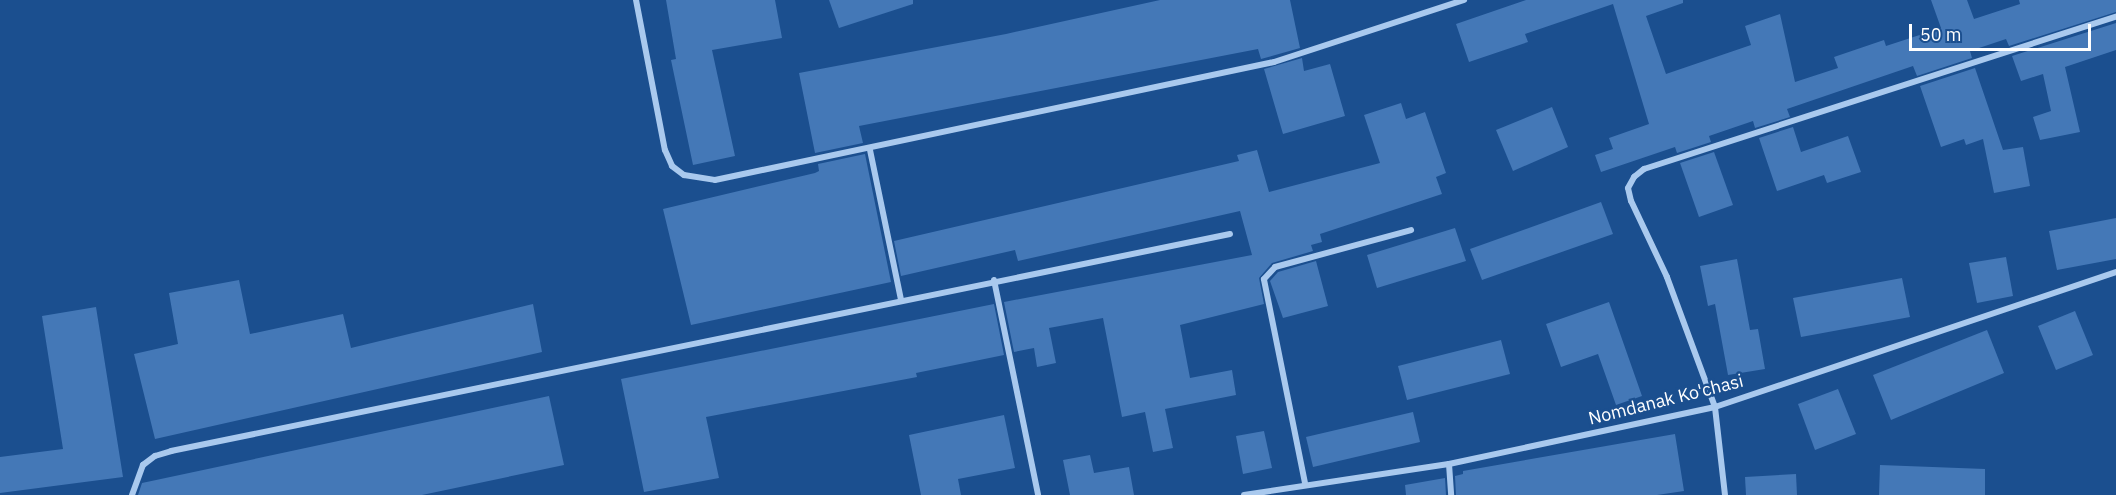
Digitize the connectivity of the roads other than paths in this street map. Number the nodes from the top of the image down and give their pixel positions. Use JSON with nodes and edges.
{"nodes":[{"id":1,"x":636,"y":0,"type":"edge"},
{"id":2,"x":1464,"y":0,"type":"edge"},
{"id":3,"x":2116,"y":17,"type":"edge"},
{"id":4,"x":870,"y":150,"type":"junction"},
{"id":5,"x":1410,"y":230,"type":"dead end"},
{"id":6,"x":1230,"y":234,"type":"dead end"},
{"id":7,"x":2116,"y":272,"type":"edge"},
{"id":8,"x":994,"y":280,"type":"junction"},
{"id":9,"x":901,"y":300,"type":"junction"},
{"id":10,"x":1715,"y":407,"type":"junction"},
{"id":11,"x":1449,"y":464,"type":"junction"},
{"id":12,"x":1305,"y":483,"type":"junction"},
{"id":13,"x":132,"y":495,"type":"edge"},
{"id":14,"x":1038,"y":495,"type":"edge"},
{"id":15,"x":1244,"y":495,"type":"edge"},
{"id":16,"x":1451,"y":495,"type":"edge"},
{"id":17,"x":1725,"y":495,"type":"edge"}],
"edges":[{"from":1,"to":4,"type":"street"},
{"from":2,"to":4,"type":"street"},
{"from":3,"to":10,"type":"street"},
{"from":4,"to":9,"type":"street"},
{"from":5,"to":12,"type":"street"},
{"from":6,"to":8,"type":"street"},
{"from":7,"to":10,"type":"street","name":"Nomdanak Ko'chasi"},
{"from":8,"to":9,"type":"street"},
{"from":8,"to":14,"type":"street"},
{"from":9,"to":13,"type":"street"},
{"from":10,"to":11,"type":"street","name":"Nomdanak Ko'chasi"},
{"from":10,"to":17,"type":"street"},
{"from":11,"to":12,"type":"street","name":"Nomdanak Ko'chasi"},
{"from":11,"to":16,"type":"street"},
{"from":12,"to":15,"type":"street","name":"Nomdanak Ko'chasi"}]}
